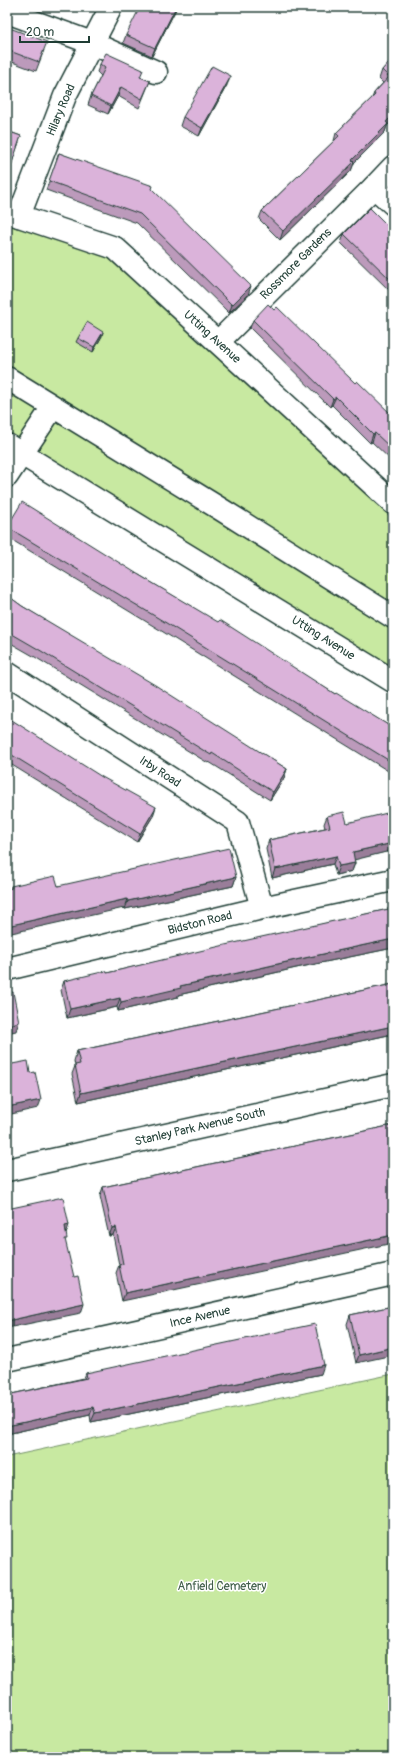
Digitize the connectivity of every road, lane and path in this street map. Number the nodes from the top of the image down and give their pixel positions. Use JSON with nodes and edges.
{"nodes":[{"id":1,"x":111,"y":7,"type":"edge"},
{"id":2,"x":7,"y":12,"type":"edge"},
{"id":3,"x":92,"y":43,"type":"junction"},
{"id":4,"x":156,"y":72,"type":"dead end"},
{"id":5,"x":393,"y":167,"type":"edge"},
{"id":6,"x":374,"y":187,"type":"junction"},
{"id":7,"x":393,"y":204,"type":"edge"},
{"id":8,"x":13,"y":214,"type":"edge"},
{"id":9,"x":218,"y":342,"type":"junction"},
{"id":10,"x":7,"y":378,"type":"edge"},
{"id":11,"x":53,"y":407,"type":"junction"},
{"id":12,"x":14,"y":450,"type":"edge"},
{"id":13,"x":7,"y":476,"type":"edge"},
{"id":14,"x":393,"y":503,"type":"edge"},
{"id":15,"x":393,"y":617,"type":"edge"},
{"id":16,"x":7,"y":673,"type":"edge"},
{"id":17,"x":393,"y":681,"type":"edge"},
{"id":18,"x":393,"y":880,"type":"edge"},
{"id":19,"x":262,"y":908,"type":"junction"},
{"id":20,"x":7,"y":968,"type":"edge"},
{"id":21,"x":393,"y":1085,"type":"edge"},
{"id":22,"x":7,"y":1170,"type":"edge"},
{"id":23,"x":393,"y":1274,"type":"edge"},
{"id":24,"x":7,"y":1360,"type":"edge"}],
"edges":[{"from":1,"to":3,"type":"street","name":"Hilary Road"},
{"from":2,"to":3,"type":"street"},
{"from":3,"to":4,"type":"street"},
{"from":3,"to":8,"type":"street","name":"Hilary Road"},
{"from":5,"to":6,"type":"street","name":"Rossmore Gardens"},
{"from":6,"to":7,"type":"street"},
{"from":6,"to":9,"type":"street","name":"Rossmore Gardens"},
{"from":8,"to":9,"type":"street","name":"Utting Avenue"},
{"from":9,"to":14,"type":"street","name":"Utting Avenue"},
{"from":10,"to":11,"type":"street"},
{"from":11,"to":12,"type":"street"},
{"from":11,"to":15,"type":"street"},
{"from":12,"to":13,"type":"street"},
{"from":12,"to":17,"type":"street","name":"Utting Avenue"},
{"from":16,"to":19,"type":"street","name":"Irby Road"},
{"from":18,"to":19,"type":"street","name":"Bidston Road"},
{"from":19,"to":20,"type":"street","name":"Bidston Road"},
{"from":21,"to":22,"type":"street","name":"Stanley Park Avenue South"},
{"from":23,"to":24,"type":"street","name":"Ince Avenue"}]}
